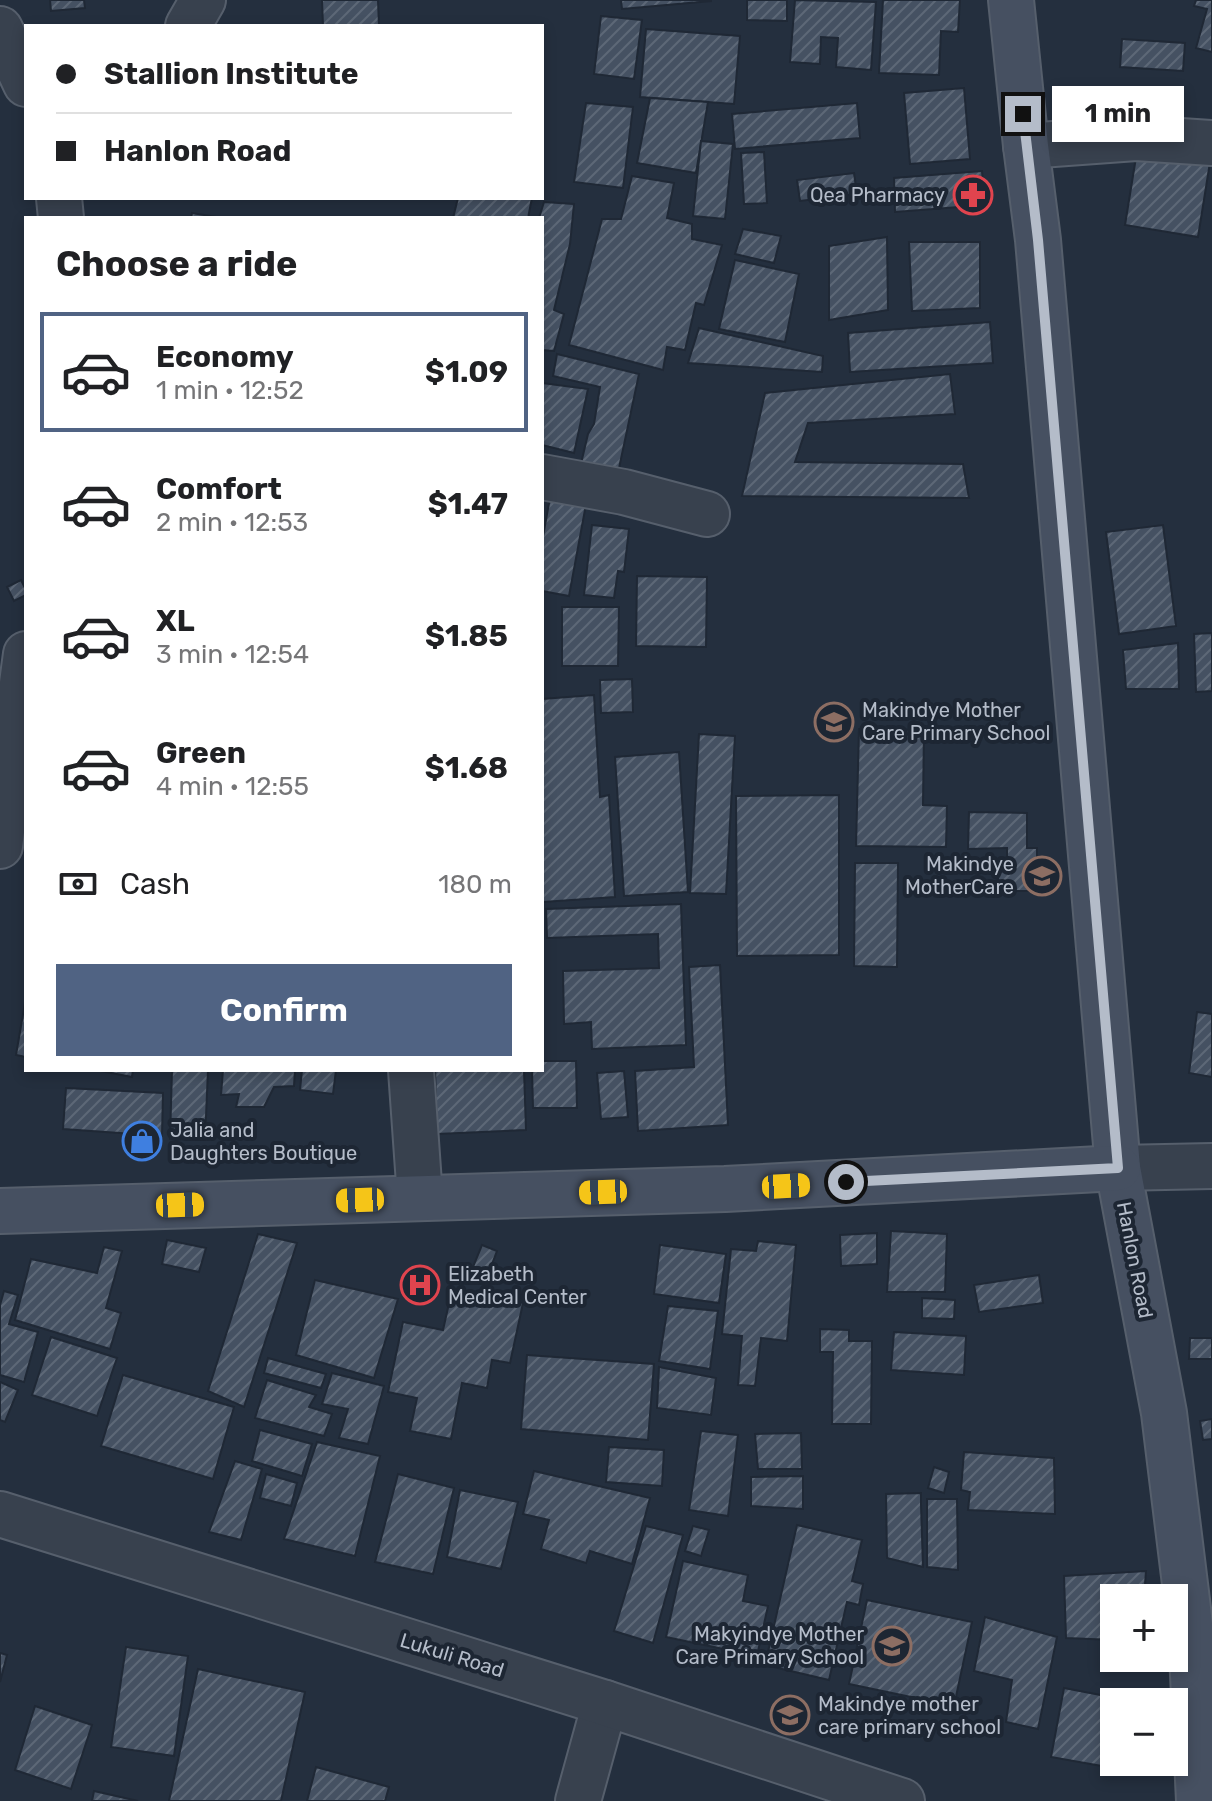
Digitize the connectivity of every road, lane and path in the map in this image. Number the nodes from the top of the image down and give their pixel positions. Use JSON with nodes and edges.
{"nodes":[{"id":1,"x":203,"y":0,"type":"edge"},
{"id":2,"x":1011,"y":0,"type":"edge"},
{"id":3,"x":189,"y":24,"type":"edge"},
{"id":4,"x":0,"y":29,"type":"edge"},
{"id":5,"x":24,"y":80,"type":"edge"},
{"id":6,"x":1212,"y":143,"type":"edge"},
{"id":7,"x":1026,"y":146,"type":"junction"},
{"id":8,"x":544,"y":477,"type":"edge"},
{"id":9,"x":707,"y":514,"type":"dead end"},
{"id":10,"x":24,"y":669,"type":"edge"},
{"id":11,"x":0,"y":846,"type":"edge"},
{"id":12,"x":411,"y":1072,"type":"edge"},
{"id":13,"x":1212,"y":1166,"type":"edge"},
{"id":14,"x":1118,"y":1168,"type":"junction"},
{"id":15,"x":420,"y":1198,"type":"junction"},
{"id":16,"x":0,"y":1211,"type":"edge"},
{"id":17,"x":0,"y":1514,"type":"edge"},
{"id":18,"x":605,"y":1703,"type":"junction"},
{"id":19,"x":578,"y":1801,"type":"edge"},
{"id":20,"x":902,"y":1801,"type":"edge"},
{"id":21,"x":1199,"y":1801,"type":"edge"}],
"edges":[{"from":1,"to":3,"type":"street"},
{"from":2,"to":7,"type":"main road","name":"Hanlon Road"},
{"from":4,"to":5,"type":"street"},
{"from":6,"to":7,"type":"street"},
{"from":7,"to":14,"type":"main road","name":"Hanlon Road"},
{"from":8,"to":9,"type":"street"},
{"from":10,"to":11,"type":"street"},
{"from":12,"to":15,"type":"street"},
{"from":13,"to":14,"type":"street"},
{"from":14,"to":15,"type":"main road"},
{"from":14,"to":21,"type":"main road","name":"Hanlon Road"},
{"from":15,"to":16,"type":"main road"},
{"from":17,"to":18,"type":"street","name":"Lukuli Road"},
{"from":18,"to":19,"type":"street"},
{"from":18,"to":20,"type":"street","name":"Lukuli Road"}]}
